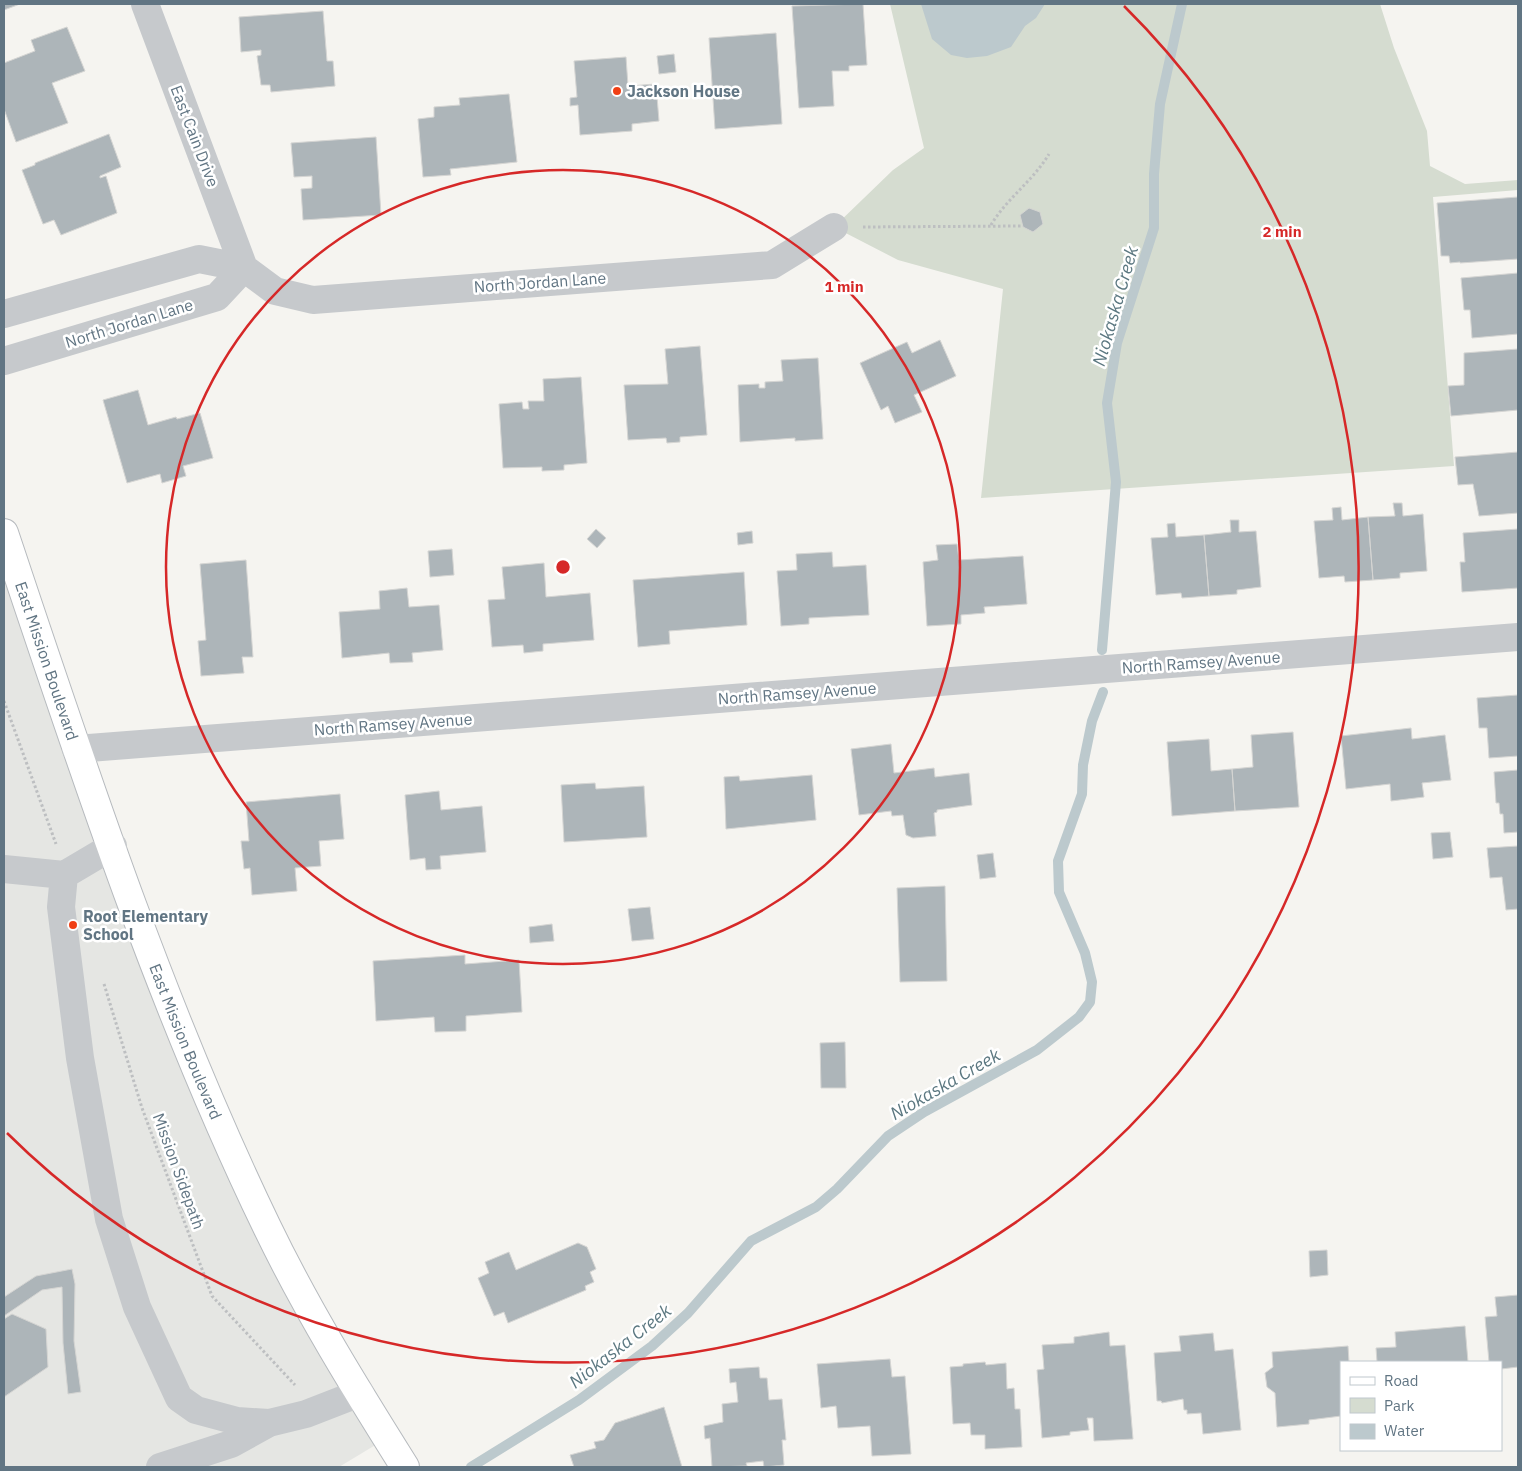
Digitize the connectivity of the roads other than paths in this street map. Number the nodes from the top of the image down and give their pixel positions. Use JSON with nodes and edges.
{"nodes":[{"id":1,"x":145,"y":4,"type":"edge"},
{"id":2,"x":834,"y":227,"type":"road end"},
{"id":3,"x":244,"y":268,"type":"junction"},
{"id":4,"x":4,"y":314,"type":"edge"},
{"id":5,"x":4,"y":361,"type":"edge"},
{"id":6,"x":4,"y":533,"type":"edge"},
{"id":7,"x":1518,"y":637,"type":"edge"},
{"id":8,"x":76,"y":749,"type":"junction"},
{"id":9,"x":113,"y":846,"type":"junction"},
{"id":10,"x":4,"y":869,"type":"edge"},
{"id":11,"x":64,"y":875,"type":"junction"},
{"id":12,"x":360,"y":1393,"type":"junction"},
{"id":13,"x":270,"y":1423,"type":"junction"},
{"id":14,"x":160,"y":1467,"type":"edge"},
{"id":15,"x":405,"y":1467,"type":"edge"}],
"edges":[{"from":1,"to":3,"type":"street","name":"East Cain Drive"},
{"from":2,"to":3,"type":"street","name":"North Jordan Lane"},
{"from":3,"to":4,"type":"street","name":"North Jordan Lane"},
{"from":3,"to":5,"type":"street","name":"North Jordan Lane"},
{"from":6,"to":8,"type":"main road","name":"East Mission Boulevard"},
{"from":7,"to":8,"type":"street","name":"North Ramsey Avenue"},
{"from":8,"to":9,"type":"main road","name":"East Mission Boulevard"},
{"from":9,"to":11,"type":"street"},
{"from":9,"to":12,"type":"main road","name":"East Mission Boulevard"},
{"from":10,"to":11,"type":"street"},
{"from":11,"to":13,"type":"street"},
{"from":12,"to":13,"type":"street"},
{"from":12,"to":15,"type":"main road","name":"East Mission Boulevard"},
{"from":13,"to":14,"type":"street"}]}
